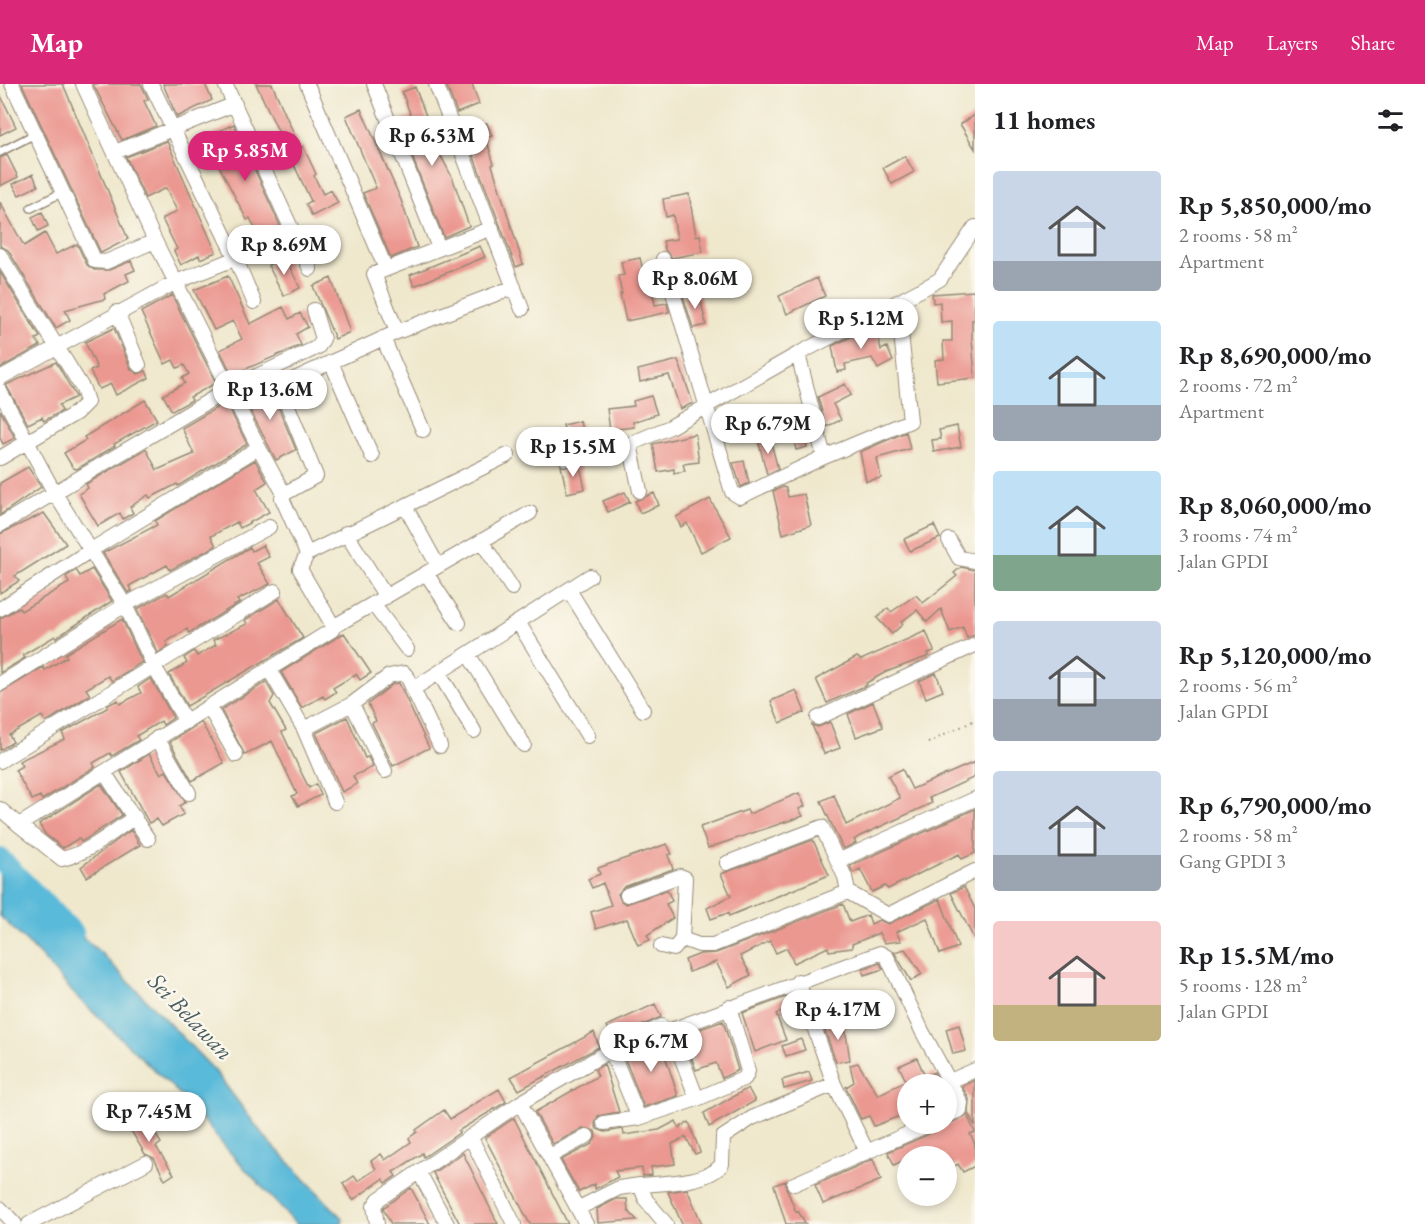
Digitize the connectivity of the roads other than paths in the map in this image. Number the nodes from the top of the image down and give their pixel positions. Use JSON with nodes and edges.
{"nodes":[{"id":1,"x":12,"y":84,"type":"edge"},
{"id":2,"x":83,"y":84,"type":"edge"},
{"id":3,"x":151,"y":84,"type":"edge"},
{"id":4,"x":225,"y":84,"type":"edge"},
{"id":5,"x":307,"y":84,"type":"edge"},
{"id":6,"x":374,"y":84,"type":"edge"},
{"id":7,"x":436,"y":84,"type":"edge"},
{"id":8,"x":235,"y":104,"type":"junction"},
{"id":9,"x":173,"y":128,"type":"junction"},
{"id":10,"x":35,"y":134,"type":"junction"},
{"id":11,"x":0,"y":152,"type":"edge"},
{"id":12,"x":115,"y":152,"type":"junction"},
{"id":13,"x":61,"y":192,"type":"junction"},
{"id":14,"x":30,"y":208,"type":"dead end"},
{"id":15,"x":492,"y":228,"type":"junction"},
{"id":16,"x":974,"y":233,"type":"edge"},
{"id":17,"x":294,"y":235,"type":"junction"},
{"id":18,"x":155,"y":241,"type":"junction"},
{"id":19,"x":439,"y":248,"type":"junction"},
{"id":20,"x":236,"y":257,"type":"junction"},
{"id":21,"x":663,"y":259,"type":"dead end"},
{"id":22,"x":1,"y":260,"type":"edge"},
{"id":23,"x":310,"y":269,"type":"dead end"},
{"id":24,"x":386,"y":269,"type":"junction"},
{"id":25,"x":176,"y":282,"type":"junction"},
{"id":26,"x":514,"y":287,"type":"junction"},
{"id":27,"x":254,"y":302,"type":"dead end"},
{"id":28,"x":898,"y":303,"type":"junction"},
{"id":29,"x":522,"y":309,"type":"dead end"},
{"id":30,"x":314,"y":310,"type":"dead end"},
{"id":31,"x":117,"y":312,"type":"junction"},
{"id":32,"x":397,"y":332,"type":"junction"},
{"id":33,"x":383,"y":338,"type":"junction"},
{"id":34,"x":56,"y":348,"type":"junction"},
{"id":35,"x":798,"y":354,"type":"junction"},
{"id":36,"x":331,"y":362,"type":"junction"},
{"id":37,"x":139,"y":364,"type":"dead end"},
{"id":38,"x":0,"y":378,"type":"edge"},
{"id":39,"x":229,"y":389,"type":"junction"},
{"id":40,"x":0,"y":391,"type":"edge"},
{"id":41,"x":706,"y":408,"type":"junction"},
{"id":42,"x":423,"y":430,"type":"dead end"},
{"id":43,"x":28,"y":442,"type":"junction"},
{"id":44,"x":630,"y":444,"type":"junction"},
{"id":45,"x":258,"y":446,"type":"junction"},
{"id":46,"x":508,"y":455,"type":"dead end"},
{"id":47,"x":372,"y":456,"type":"dead end"},
{"id":48,"x":824,"y":457,"type":"junction"},
{"id":49,"x":0,"y":458,"type":"edge"},
{"id":50,"x":566,"y":459,"type":"dead end"},
{"id":51,"x":640,"y":491,"type":"dead end"},
{"id":52,"x":54,"y":492,"type":"junction"},
{"id":53,"x":284,"y":494,"type":"junction"},
{"id":54,"x":405,"y":506,"type":"junction"},
{"id":55,"x":530,"y":513,"type":"dead end"},
{"id":56,"x":0,"y":525,"type":"edge"},
{"id":57,"x":269,"y":527,"type":"dead end"},
{"id":58,"x":346,"y":533,"type":"junction"},
{"id":59,"x":949,"y":540,"type":"dead end"},
{"id":60,"x":482,"y":542,"type":"junction"},
{"id":61,"x":91,"y":550,"type":"junction"},
{"id":62,"x":307,"y":554,"type":"junction"},
{"id":63,"x":975,"y":561,"type":"edge"},
{"id":64,"x":432,"y":570,"type":"junction"},
{"id":65,"x":590,"y":576,"type":"dead end"},
{"id":66,"x":512,"y":588,"type":"dead end"},
{"id":67,"x":568,"y":590,"type":"junction"},
{"id":68,"x":275,"y":591,"type":"dead end"},
{"id":69,"x":386,"y":597,"type":"junction"},
{"id":70,"x":373,"y":604,"type":"junction"},
{"id":71,"x":125,"y":605,"type":"junction"},
{"id":72,"x":0,"y":609,"type":"edge"},
{"id":73,"x":518,"y":622,"type":"junction"},
{"id":74,"x":459,"y":623,"type":"dead end"},
{"id":75,"x":333,"y":627,"type":"junction"},
{"id":76,"x":975,"y":645,"type":"edge"},
{"id":77,"x":407,"y":649,"type":"dead end"},
{"id":78,"x":468,"y":654,"type":"junction"},
{"id":79,"x":154,"y":666,"type":"junction"},
{"id":80,"x":270,"y":671,"type":"junction"},
{"id":81,"x":439,"y":673,"type":"junction"},
{"id":82,"x":0,"y":684,"type":"edge"},
{"id":83,"x":413,"y":689,"type":"junction"},
{"id":84,"x":352,"y":704,"type":"junction"},
{"id":85,"x":209,"y":707,"type":"junction"},
{"id":86,"x":643,"y":710,"type":"dead end"},
{"id":87,"x":818,"y":718,"type":"dead end"},
{"id":88,"x":186,"y":723,"type":"junction"},
{"id":89,"x":304,"y":729,"type":"junction"},
{"id":90,"x":474,"y":731,"type":"dead end"},
{"id":91,"x":588,"y":736,"type":"dead end"},
{"id":92,"x":157,"y":738,"type":"junction"},
{"id":93,"x":524,"y":745,"type":"dead end"},
{"id":94,"x":440,"y":746,"type":"dead end"},
{"id":95,"x":236,"y":755,"type":"dead end"},
{"id":96,"x":0,"y":761,"type":"edge"},
{"id":97,"x":385,"y":771,"type":"dead end"},
{"id":98,"x":104,"y":772,"type":"junction"},
{"id":99,"x":189,"y":793,"type":"dead end"},
{"id":100,"x":975,"y":799,"type":"edge"},
{"id":101,"x":335,"y":802,"type":"dead end"},
{"id":102,"x":0,"y":809,"type":"edge"},
{"id":103,"x":135,"y":817,"type":"junction"},
{"id":104,"x":19,"y":825,"type":"junction"},
{"id":105,"x":148,"y":839,"type":"dead end"},
{"id":106,"x":838,"y":861,"type":"junction"},
{"id":107,"x":727,"y":863,"type":"dead end"},
{"id":108,"x":975,"y":871,"type":"edge"},
{"id":109,"x":848,"y":892,"type":"junction"},
{"id":110,"x":627,"y":895,"type":"dead end"},
{"id":111,"x":689,"y":942,"type":"junction"},
{"id":112,"x":661,"y":946,"type":"dead end"},
{"id":113,"x":798,"y":981,"type":"junction"},
{"id":114,"x":729,"y":1007,"type":"junction"},
{"id":115,"x":661,"y":1026,"type":"dead end"},
{"id":116,"x":610,"y":1050,"type":"junction"},
{"id":117,"x":975,"y":1070,"type":"edge"},
{"id":118,"x":946,"y":1074,"type":"edge"},
{"id":119,"x":957,"y":1078,"type":"edge"},
{"id":120,"x":834,"y":1084,"type":"junction"},
{"id":121,"x":957,"y":1096,"type":"edge"},
{"id":122,"x":697,"y":1100,"type":"junction"},
{"id":123,"x":520,"y":1103,"type":"junction"},
{"id":124,"x":957,"y":1110,"type":"edge"},
{"id":125,"x":639,"y":1118,"type":"junction"},
{"id":126,"x":604,"y":1123,"type":"dead end"},
{"id":127,"x":908,"y":1134,"type":"edge"},
{"id":128,"x":587,"y":1136,"type":"dead end"},
{"id":129,"x":471,"y":1138,"type":"junction"},
{"id":130,"x":867,"y":1152,"type":"junction"},
{"id":131,"x":550,"y":1156,"type":"junction"},
{"id":132,"x":146,"y":1163,"type":"dead end"},
{"id":133,"x":419,"y":1172,"type":"junction"},
{"id":134,"x":794,"y":1184,"type":"dead end"},
{"id":135,"x":640,"y":1185,"type":"junction"},
{"id":136,"x":0,"y":1208,"type":"edge"},
{"id":137,"x":579,"y":1208,"type":"junction"},
{"id":138,"x":15,"y":1224,"type":"edge"},
{"id":139,"x":29,"y":1224,"type":"edge"},
{"id":140,"x":377,"y":1224,"type":"edge"},
{"id":141,"x":447,"y":1224,"type":"edge"},
{"id":142,"x":514,"y":1224,"type":"edge"},
{"id":143,"x":586,"y":1224,"type":"edge"},
{"id":144,"x":666,"y":1224,"type":"edge"}],
"edges":[{"from":1,"to":10,"type":"street"},
{"from":2,"to":12,"type":"street"},
{"from":3,"to":9,"type":"street"},
{"from":4,"to":8,"type":"street"},
{"from":5,"to":24,"type":"street"},
{"from":6,"to":19,"type":"street"},
{"from":7,"to":15,"type":"street"},
{"from":8,"to":9,"type":"street"},
{"from":8,"to":17,"type":"street"},
{"from":9,"to":12,"type":"street"},
{"from":9,"to":20,"type":"street"},
{"from":10,"to":11,"type":"lane"},
{"from":10,"to":13,"type":"street"},
{"from":12,"to":18,"type":"street"},
{"from":13,"to":14,"type":"lane"},
{"from":13,"to":18,"type":"street"},
{"from":15,"to":19,"type":"street"},
{"from":15,"to":26,"type":"street"},
{"from":16,"to":28,"type":"street"},
{"from":17,"to":20,"type":"street"},
{"from":17,"to":23,"type":"street"},
{"from":18,"to":25,"type":"street"},
{"from":19,"to":24,"type":"street"},
{"from":20,"to":25,"type":"street"},
{"from":20,"to":27,"type":"street"},
{"from":21,"to":41,"type":"street"},
{"from":22,"to":34,"type":"street"},
{"from":24,"to":32,"type":"street"},
{"from":25,"to":31,"type":"street"},
{"from":25,"to":39,"type":"street"},
{"from":26,"to":29,"type":"street"},
{"from":26,"to":32,"type":"street"},
{"from":28,"to":35,"type":"street"},
{"from":28,"to":48,"type":"street"},
{"from":30,"to":39,"type":"street"},
{"from":31,"to":34,"type":"street"},
{"from":31,"to":37,"type":"street"},
{"from":32,"to":33,"type":"street"},
{"from":33,"to":36,"type":"street"},
{"from":33,"to":42,"type":"street"},
{"from":34,"to":38,"type":"street"},
{"from":34,"to":43,"type":"street"},
{"from":35,"to":41,"type":"street"},
{"from":35,"to":48,"type":"street"},
{"from":36,"to":47,"type":"street"},
{"from":36,"to":53,"type":"street"},
{"from":39,"to":45,"type":"street"},
{"from":39,"to":52,"type":"street"},
{"from":40,"to":43,"type":"street"},
{"from":41,"to":44,"type":"street"},
{"from":41,"to":48,"type":"street"},
{"from":43,"to":49,"type":"street"},
{"from":43,"to":52,"type":"street"},
{"from":44,"to":50,"type":"street"},
{"from":44,"to":51,"type":"street"},
{"from":45,"to":53,"type":"street"},
{"from":45,"to":61,"type":"street"},
{"from":46,"to":54,"type":"street"},
{"from":52,"to":56,"type":"street"},
{"from":52,"to":61,"type":"street"},
{"from":53,"to":62,"type":"street"},
{"from":54,"to":58,"type":"street"},
{"from":54,"to":64,"type":"street"},
{"from":55,"to":60,"type":"street"},
{"from":57,"to":71,"type":"street"},
{"from":58,"to":62,"type":"street"},
{"from":58,"to":69,"type":"street"},
{"from":59,"to":63,"type":"street"},
{"from":60,"to":64,"type":"street"},
{"from":60,"to":66,"type":"street"},
{"from":61,"to":71,"type":"street"},
{"from":61,"to":72,"type":"street"},
{"from":62,"to":75,"type":"street"},
{"from":64,"to":69,"type":"street"},
{"from":64,"to":74,"type":"street"},
{"from":65,"to":67,"type":"street"},
{"from":67,"to":73,"type":"street"},
{"from":67,"to":86,"type":"street"},
{"from":68,"to":79,"type":"street"},
{"from":69,"to":70,"type":"street"},
{"from":70,"to":75,"type":"street"},
{"from":70,"to":77,"type":"street"},
{"from":71,"to":79,"type":"street"},
{"from":71,"to":82,"type":"street"},
{"from":73,"to":78,"type":"street"},
{"from":73,"to":91,"type":"street"},
{"from":75,"to":80,"type":"street"},
{"from":76,"to":87,"type":"street"},
{"from":78,"to":81,"type":"street"},
{"from":78,"to":93,"type":"street"},
{"from":79,"to":88,"type":"street"},
{"from":79,"to":96,"type":"street"},
{"from":80,"to":85,"type":"street"},
{"from":80,"to":89,"type":"street"},
{"from":81,"to":83,"type":"street"},
{"from":81,"to":90,"type":"street"},
{"from":83,"to":84,"type":"street"},
{"from":83,"to":94,"type":"street"},
{"from":84,"to":89,"type":"street"},
{"from":84,"to":97,"type":"street"},
{"from":85,"to":88,"type":"street"},
{"from":85,"to":95,"type":"street"},
{"from":88,"to":92,"type":"street"},
{"from":89,"to":101,"type":"street"},
{"from":92,"to":98,"type":"street"},
{"from":92,"to":99,"type":"street"},
{"from":98,"to":103,"type":"street"},
{"from":98,"to":104,"type":"street"},
{"from":100,"to":106,"type":"street"},
{"from":102,"to":104,"type":"street"},
{"from":103,"to":104,"type":"street"},
{"from":103,"to":105,"type":"street"},
{"from":106,"to":107,"type":"street"},
{"from":106,"to":109,"type":"street"},
{"from":108,"to":109,"type":"street"},
{"from":109,"to":111,"type":"street"},
{"from":110,"to":111,"type":"street"},
{"from":111,"to":112,"type":"street"},
{"from":113,"to":114,"type":"street"},
{"from":113,"to":118,"type":"street"},
{"from":113,"to":120,"type":"street"},
{"from":114,"to":122,"type":"street"},
{"from":114,"to":122,"type":"street"},
{"from":115,"to":116,"type":"street"},
{"from":116,"to":123,"type":"street"},
{"from":116,"to":125,"type":"street"},
{"from":117,"to":119,"type":"street"},
{"from":120,"to":130,"type":"street"},
{"from":120,"to":135,"type":"street"},
{"from":121,"to":124,"type":"street"},
{"from":122,"to":125,"type":"street"},
{"from":123,"to":129,"type":"street"},
{"from":123,"to":131,"type":"street"},
{"from":125,"to":126,"type":"street"},
{"from":127,"to":130,"type":"street"},
{"from":128,"to":131,"type":"street"},
{"from":129,"to":133,"type":"street"},
{"from":129,"to":142,"type":"street"},
{"from":130,"to":134,"type":"street"},
{"from":131,"to":137,"type":"street"},
{"from":132,"to":139,"type":"street"},
{"from":133,"to":140,"type":"street"},
{"from":133,"to":141,"type":"street"},
{"from":135,"to":137,"type":"street"},
{"from":135,"to":144,"type":"street"},
{"from":136,"to":138,"type":"street"},
{"from":137,"to":143,"type":"street"}]}
